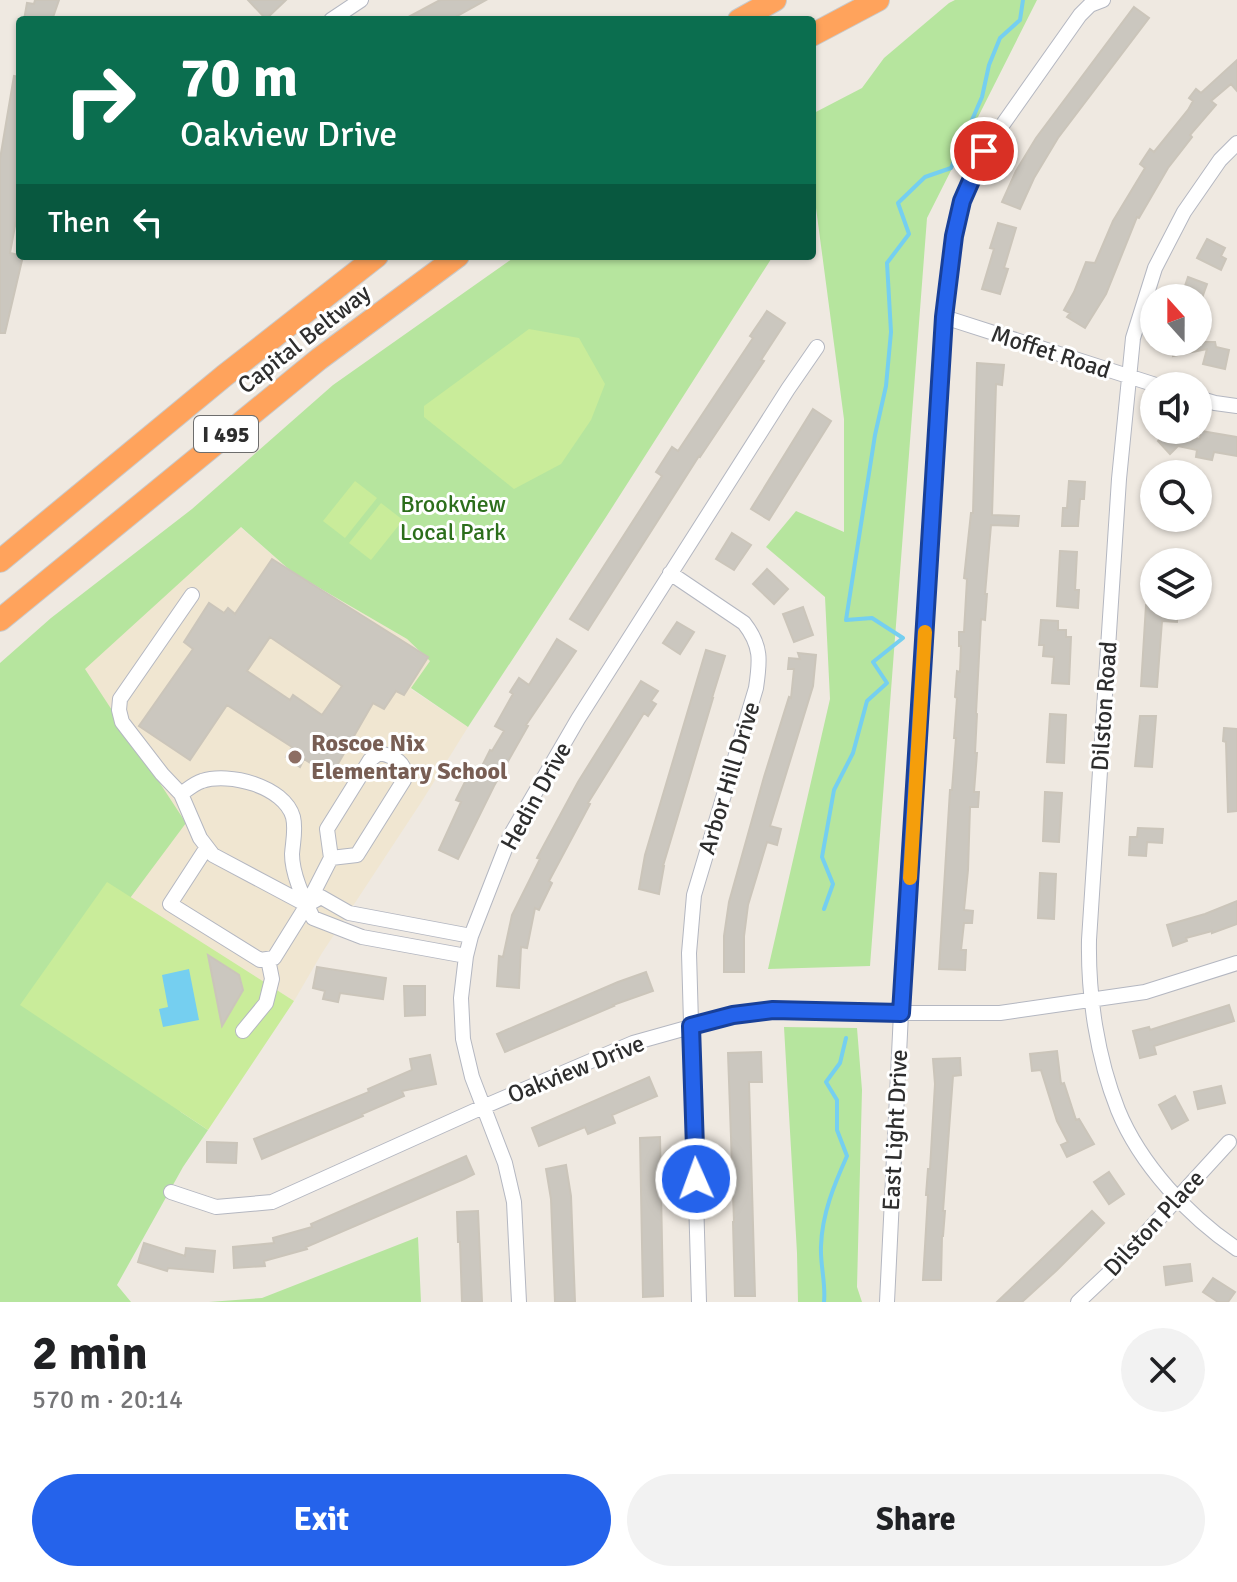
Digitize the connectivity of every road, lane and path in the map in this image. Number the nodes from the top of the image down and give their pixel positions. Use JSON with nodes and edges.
{"nodes":[{"id":1,"x":361,"y":0,"type":"edge"},
{"id":2,"x":775,"y":0,"type":"edge"},
{"id":3,"x":878,"y":0,"type":"edge"},
{"id":4,"x":1103,"y":0,"type":"edge"},
{"id":5,"x":337,"y":16,"type":"edge"},
{"id":6,"x":746,"y":16,"type":"edge"},
{"id":7,"x":816,"y":33,"type":"edge"},
{"id":8,"x":1237,"y":143,"type":"edge"},
{"id":9,"x":372,"y":260,"type":"edge"},
{"id":10,"x":453,"y":260,"type":"edge"},
{"id":11,"x":944,"y":317,"type":"junction"},
{"id":12,"x":817,"y":347,"type":"dead end"},
{"id":13,"x":1129,"y":377,"type":"junction"},
{"id":14,"x":1140,"y":380,"type":"edge"},
{"id":15,"x":1212,"y":402,"type":"edge"},
{"id":16,"x":1237,"y":406,"type":"edge"},
{"id":17,"x":0,"y":561,"type":"edge"},
{"id":18,"x":670,"y":573,"type":"junction"},
{"id":19,"x":192,"y":595,"type":"dead end"},
{"id":20,"x":0,"y":620,"type":"edge"},
{"id":21,"x":181,"y":794,"type":"junction"},
{"id":22,"x":207,"y":847,"type":"junction"},
{"id":23,"x":331,"y":858,"type":"junction"},
{"id":24,"x":307,"y":905,"type":"junction"},
{"id":25,"x":363,"y":916,"type":"junction"},
{"id":26,"x":471,"y":936,"type":"junction"},
{"id":27,"x":362,"y":937,"type":"junction"},
{"id":28,"x":466,"y":956,"type":"junction"},
{"id":29,"x":268,"y":959,"type":"junction"},
{"id":30,"x":1237,"y":963,"type":"edge"},
{"id":31,"x":1092,"y":1000,"type":"junction"},
{"id":32,"x":901,"y":1013,"type":"junction"},
{"id":33,"x":691,"y":1026,"type":"junction"},
{"id":34,"x":243,"y":1031,"type":"dead end"},
{"id":35,"x":483,"y":1107,"type":"junction"},
{"id":36,"x":1229,"y":1142,"type":"dead end"},
{"id":37,"x":171,"y":1192,"type":"dead end"},
{"id":38,"x":1178,"y":1200,"type":"junction"},
{"id":39,"x":1237,"y":1249,"type":"edge"},
{"id":40,"x":519,"y":1302,"type":"edge"},
{"id":41,"x":699,"y":1302,"type":"edge"},
{"id":42,"x":887,"y":1302,"type":"edge"},
{"id":43,"x":1078,"y":1302,"type":"edge"}],
"edges":[{"from":1,"to":5,"type":"street"},
{"from":2,"to":6,"type":"highway"},
{"from":3,"to":7,"type":"highway"},
{"from":4,"to":11,"type":"street","name":"East Light Drive"},
{"from":8,"to":13,"type":"street","name":"Dilston Road"},
{"from":9,"to":17,"type":"highway","name":"Capital Beltway","number":"I 495"},
{"from":10,"to":20,"type":"highway","name":"Capital Beltway","number":"I 495"},
{"from":11,"to":13,"type":"street","name":"Moffet Road"},
{"from":11,"to":32,"type":"street","name":"East Light Drive"},
{"from":12,"to":18,"type":"street","name":"Hedin Drive"},
{"from":13,"to":14,"type":"street","name":"Moffet Road"},
{"from":13,"to":31,"type":"street","name":"Dilston Road"},
{"from":15,"to":16,"type":"street"},
{"from":18,"to":26,"type":"street","name":"Hedin Drive"},
{"from":18,"to":33,"type":"street","name":"Arbor Hill Drive"},
{"from":19,"to":21,"type":"street"},
{"from":21,"to":22,"type":"street"},
{"from":21,"to":24,"type":"street"},
{"from":22,"to":24,"type":"street"},
{"from":22,"to":29,"type":"street"},
{"from":23,"to":23,"type":"street"},
{"from":23,"to":24,"type":"street"},
{"from":24,"to":25,"type":"street"},
{"from":24,"to":27,"type":"street"},
{"from":24,"to":29,"type":"street"},
{"from":25,"to":26,"type":"street"},
{"from":25,"to":27,"type":"street"},
{"from":26,"to":28,"type":"street","name":"Hedin Drive"},
{"from":27,"to":28,"type":"street"},
{"from":28,"to":35,"type":"street","name":"Hedin Drive"},
{"from":29,"to":34,"type":"street"},
{"from":30,"to":31,"type":"street","name":"Oakview Drive"},
{"from":31,"to":32,"type":"street","name":"Oakview Drive"},
{"from":31,"to":38,"type":"street","name":"Dilston Road"},
{"from":32,"to":33,"type":"street","name":"Oakview Drive"},
{"from":32,"to":42,"type":"street","name":"East Light Drive"},
{"from":33,"to":35,"type":"street","name":"Oakview Drive"},
{"from":33,"to":41,"type":"street"},
{"from":35,"to":37,"type":"street","name":"Oakview Drive"},
{"from":35,"to":40,"type":"street","name":"Hedin Drive"},
{"from":36,"to":38,"type":"street","name":"Dilston Place"},
{"from":38,"to":39,"type":"street","name":"Dilston Road"},
{"from":38,"to":43,"type":"street","name":"Dilston Place"}]}
